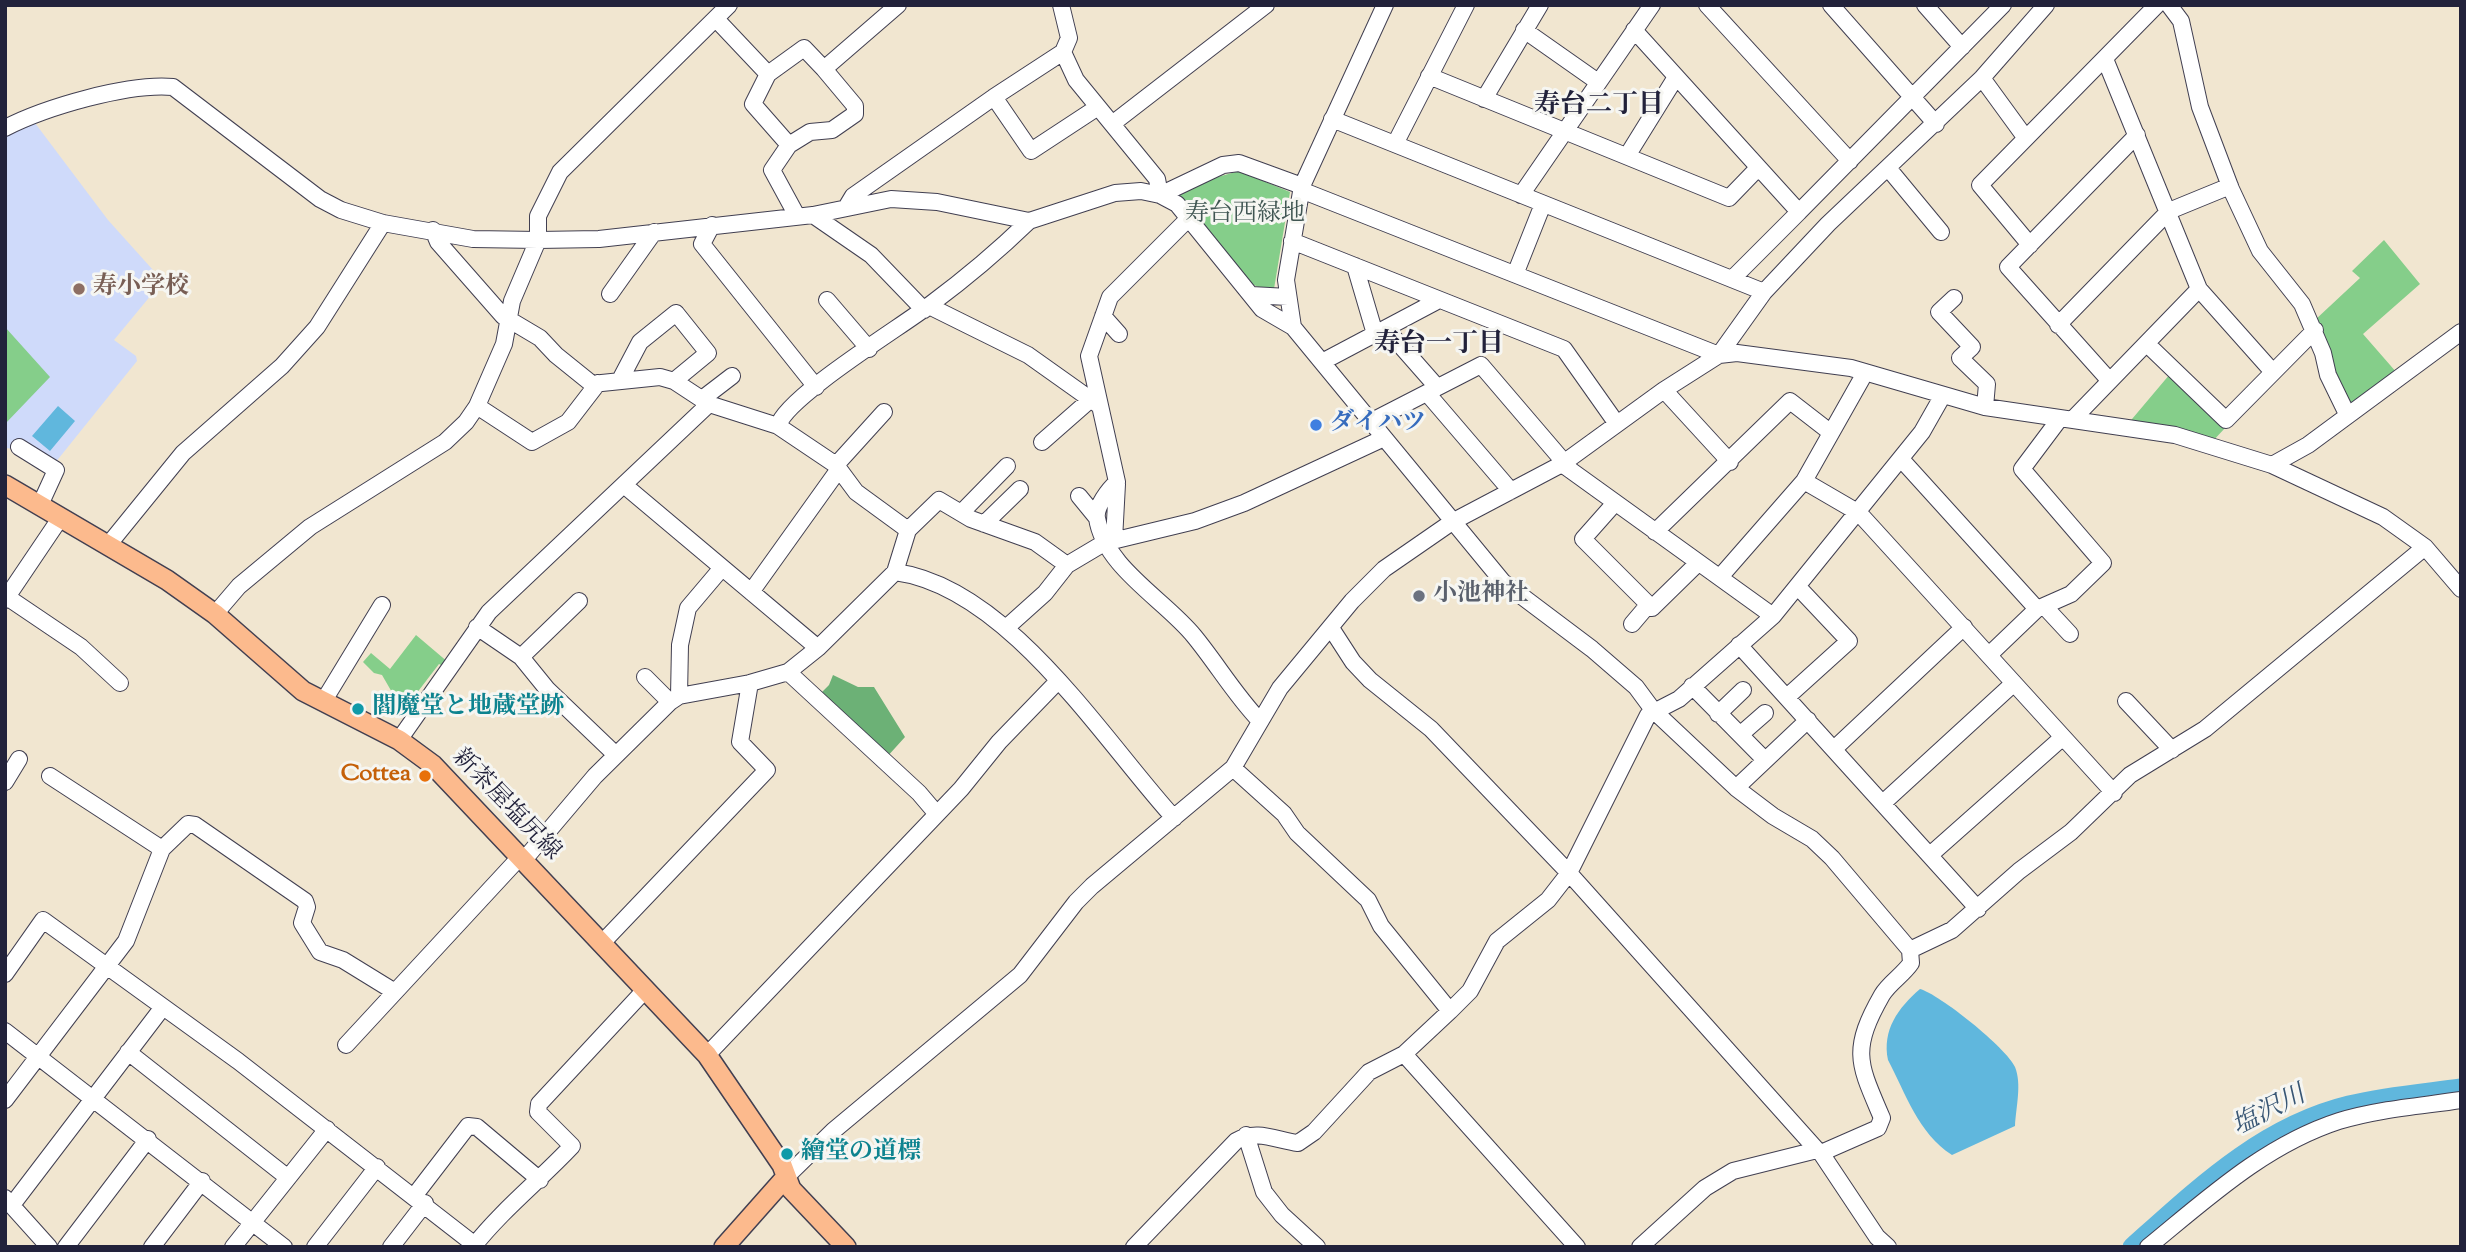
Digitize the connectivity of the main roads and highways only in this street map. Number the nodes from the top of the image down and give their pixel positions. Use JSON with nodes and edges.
{"nodes":[{"id":1,"x":5,"y":485,"type":"edge"},
{"id":2,"x":786,"y":1177,"type":"junction"},
{"id":3,"x":724,"y":1247,"type":"edge"},
{"id":4,"x":846,"y":1247,"type":"edge"}],
"edges":[{"from":1,"to":2,"type":"main road","name":"新茶屋塩尻線"},
{"from":2,"to":3,"type":"main road"},
{"from":2,"to":4,"type":"main road","name":"新茶屋塩尻線"}]}
